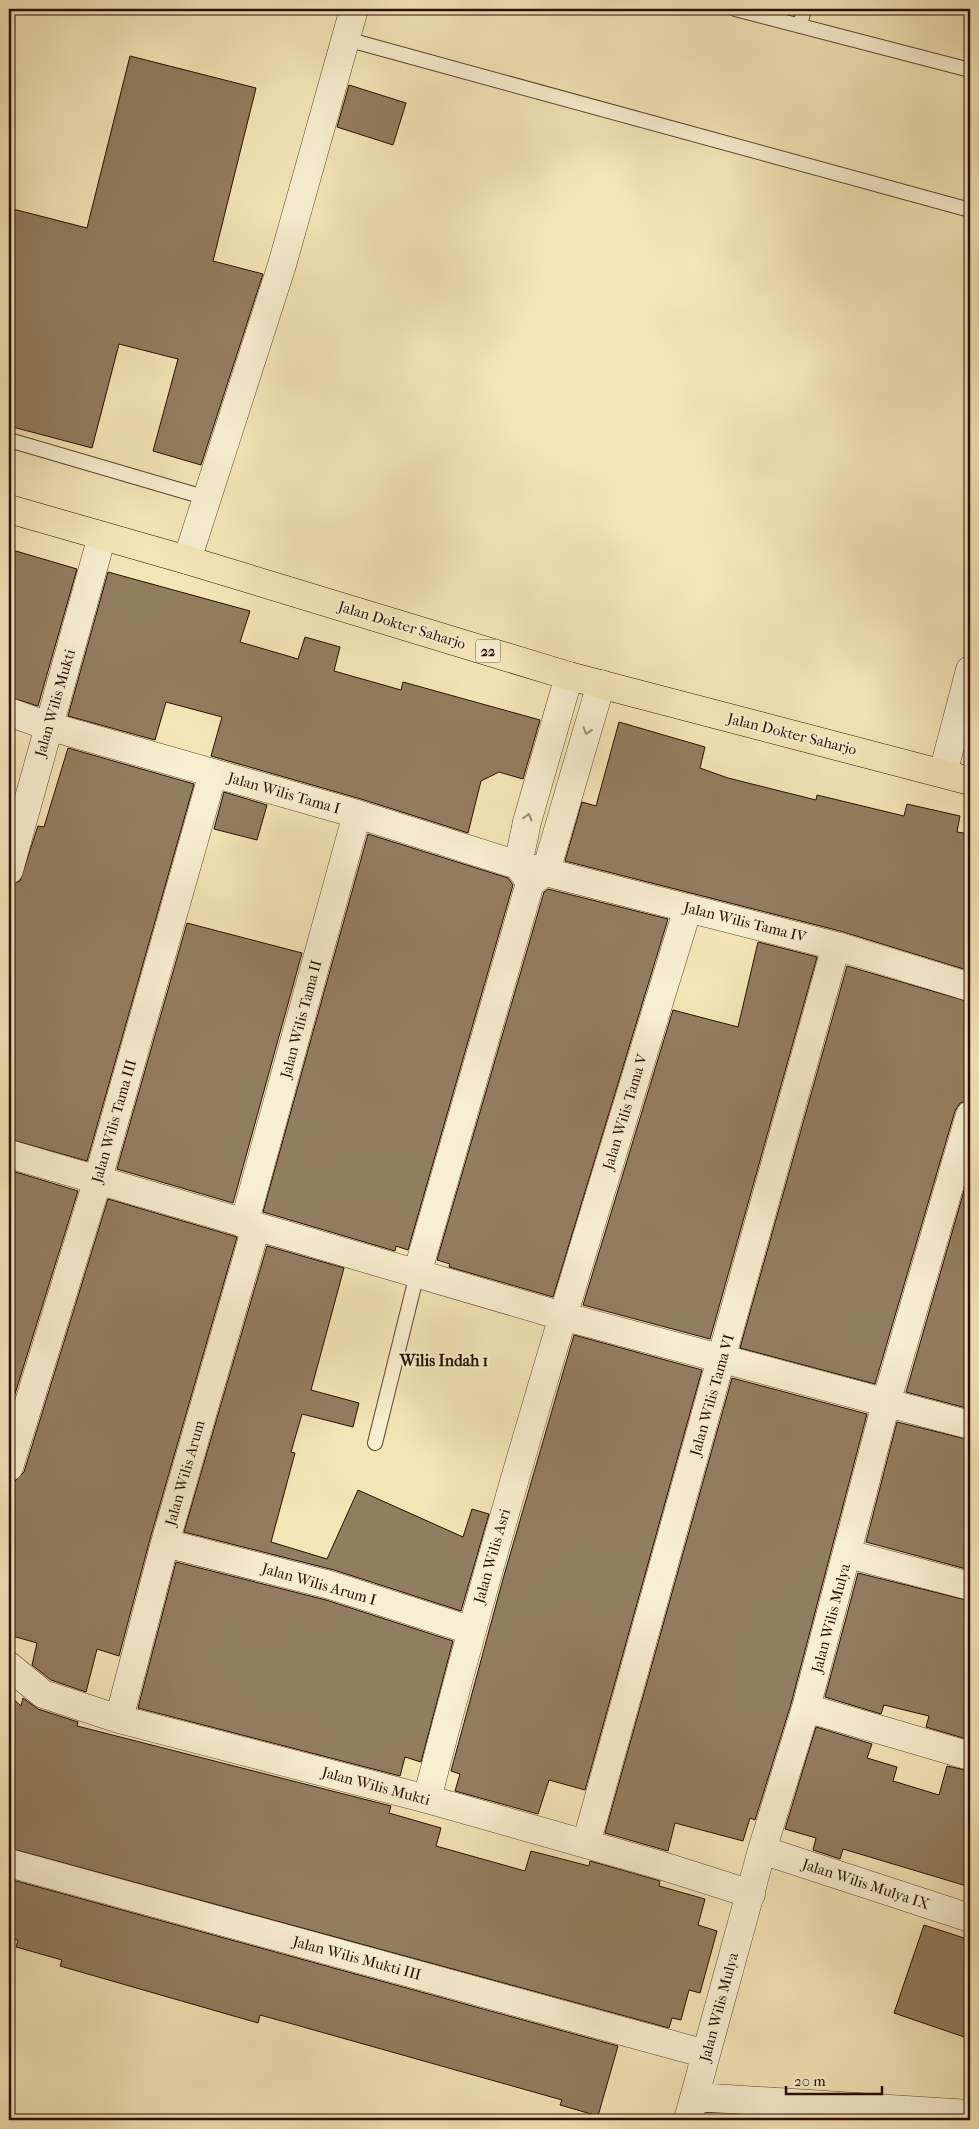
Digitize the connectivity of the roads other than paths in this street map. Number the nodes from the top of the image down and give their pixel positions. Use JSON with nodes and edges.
{"nodes":[{"id":1,"x":354,"y":9,"type":"edge"},
{"id":2,"x":735,"y":9,"type":"edge"},
{"id":3,"x":804,"y":9,"type":"edge"},
{"id":4,"x":800,"y":26,"type":"junction"},
{"id":5,"x":346,"y":39,"type":"junction"},
{"id":6,"x":970,"y":70,"type":"edge"},
{"id":7,"x":970,"y":210,"type":"edge"},
{"id":8,"x":9,"y":440,"type":"edge"},
{"id":9,"x":207,"y":498,"type":"junction"},
{"id":10,"x":9,"y":509,"type":"edge"},
{"id":11,"x":102,"y":536,"type":"junction"},
{"id":12,"x":187,"y":560,"type":"junction"},
{"id":13,"x":970,"y":670,"type":"edge"},
{"id":14,"x":569,"y":676,"type":"junction"},
{"id":15,"x":601,"y":684,"type":"junction"},
{"id":16,"x":9,"y":712,"type":"edge"},
{"id":17,"x":48,"y":726,"type":"junction"},
{"id":18,"x":213,"y":773,"type":"junction"},
{"id":19,"x":943,"y":773,"type":"junction"},
{"id":20,"x":970,"y":781,"type":"edge"},
{"id":21,"x":357,"y":814,"type":"junction"},
{"id":22,"x":9,"y":870,"type":"edge"},
{"id":23,"x":531,"y":873,"type":"junction"},
{"id":24,"x":688,"y":908,"type":"junction"},
{"id":25,"x":836,"y":946,"type":"junction"},
{"id":26,"x":970,"y":987,"type":"edge"},
{"id":27,"x":970,"y":1115,"type":"edge"},
{"id":28,"x":9,"y":1154,"type":"edge"},
{"id":29,"x":98,"y":1179,"type":"junction"},
{"id":30,"x":250,"y":1225,"type":"junction"},
{"id":31,"x":416,"y":1274,"type":"junction"},
{"id":32,"x":562,"y":1316,"type":"junction"},
{"id":33,"x":722,"y":1359,"type":"junction"},
{"id":34,"x":886,"y":1403,"type":"junction"},
{"id":35,"x":970,"y":1425,"type":"edge"},
{"id":36,"x":375,"y":1443,"type":"dead end"},
{"id":37,"x":9,"y":1467,"type":"edge"},
{"id":38,"x":165,"y":1543,"type":"junction"},
{"id":39,"x":848,"y":1554,"type":"junction"},
{"id":40,"x":970,"y":1586,"type":"edge"},
{"id":41,"x":470,"y":1630,"type":"junction"},
{"id":42,"x":9,"y":1666,"type":"edge"},
{"id":43,"x":806,"y":1708,"type":"junction"},
{"id":44,"x":119,"y":1719,"type":"junction"},
{"id":45,"x":970,"y":1756,"type":"edge"},
{"id":46,"x":427,"y":1799,"type":"junction"},
{"id":47,"x":586,"y":1844,"type":"junction"},
{"id":48,"x":762,"y":1850,"type":"junction"},
{"id":49,"x":9,"y":1863,"type":"edge"},
{"id":50,"x":751,"y":1894,"type":"junction"},
{"id":51,"x":970,"y":1918,"type":"edge"},
{"id":52,"x":706,"y":2054,"type":"junction"},
{"id":53,"x":692,"y":2109,"type":"edge"},
{"id":54,"x":970,"y":2114,"type":"edge"}],
"edges":[{"from":1,"to":5,"type":"street"},
{"from":2,"to":4,"type":"lane"},
{"from":3,"to":4,"type":"lane"},
{"from":4,"to":6,"type":"lane"},
{"from":5,"to":7,"type":"lane"},
{"from":5,"to":9,"type":"street"},
{"from":8,"to":9,"type":"lane"},
{"from":9,"to":12,"type":"street"},
{"from":10,"to":11,"type":"highway","name":"Jalan Dokter Saharjo","number":"22"},
{"from":11,"to":12,"type":"highway","name":"Jalan Dokter Saharjo","number":"22"},
{"from":11,"to":17,"type":"street","name":"Jalan Wilis Mukti"},
{"from":12,"to":14,"type":"highway","name":"Jalan Dokter Saharjo","number":"22"},
{"from":13,"to":19,"type":"street"},
{"from":14,"to":15,"type":"highway","name":"Jalan Dokter Saharjo","number":"22"},
{"from":23,"to":14,"type":"street","one_way":true},
{"from":15,"to":19,"type":"highway","name":"Jalan Dokter Saharjo","number":"22"},
{"from":15,"to":23,"type":"street","one_way":true},
{"from":16,"to":17,"type":"street","name":"Jalan Wilis Tama I"},
{"from":17,"to":18,"type":"street","name":"Jalan Wilis Tama I"},
{"from":17,"to":22,"type":"street","name":"Jalan Wilis Mukti"},
{"from":18,"to":21,"type":"street","name":"Jalan Wilis Tama I"},
{"from":18,"to":29,"type":"street","name":"Jalan Wilis Tama III"},
{"from":19,"to":20,"type":"highway","name":"Jalan Dokter Saharjo","number":"22"},
{"from":21,"to":23,"type":"street","name":"Jalan Wilis Tama I"},
{"from":21,"to":30,"type":"street","name":"Jalan Wilis Tama II"},
{"from":23,"to":24,"type":"street","name":"Jalan Wilis Tama IV"},
{"from":23,"to":31,"type":"street"},
{"from":24,"to":25,"type":"street","name":"Jalan Wilis Tama IV"},
{"from":24,"to":32,"type":"street","name":"Jalan Wilis Tama V"},
{"from":25,"to":26,"type":"street","name":"Jalan Wilis Tama IV"},
{"from":25,"to":33,"type":"street","name":"Jalan Wilis Tama VI"},
{"from":27,"to":34,"type":"street","name":"Jalan Wilis Mulya"},
{"from":28,"to":29,"type":"street"},
{"from":29,"to":30,"type":"street"},
{"from":29,"to":37,"type":"street","name":"Jalan Wilis Tama III"},
{"from":30,"to":31,"type":"street"},
{"from":30,"to":38,"type":"street","name":"Jalan Wilis Arum"},
{"from":31,"to":32,"type":"street"},
{"from":31,"to":36,"type":"lane"},
{"from":32,"to":33,"type":"street"},
{"from":32,"to":41,"type":"street","name":"Jalan Wilis Asri"},
{"from":33,"to":34,"type":"street"},
{"from":33,"to":47,"type":"street","name":"Jalan Wilis Tama VI"},
{"from":34,"to":35,"type":"street"},
{"from":34,"to":39,"type":"street","name":"Jalan Wilis Mulya"},
{"from":38,"to":41,"type":"street","name":"Jalan Wilis Arum I"},
{"from":38,"to":44,"type":"street","name":"Jalan Wilis Arum"},
{"from":39,"to":40,"type":"street"},
{"from":39,"to":43,"type":"street","name":"Jalan Wilis Mulya"},
{"from":41,"to":46,"type":"street","name":"Jalan Wilis Asri"},
{"from":42,"to":44,"type":"street","name":"Jalan Wilis Mukti"},
{"from":43,"to":45,"type":"street"},
{"from":43,"to":48,"type":"street","name":"Jalan Wilis Mulya"},
{"from":44,"to":46,"type":"street","name":"Jalan Wilis Mukti"},
{"from":46,"to":47,"type":"street","name":"Jalan Wilis Mukti"},
{"from":47,"to":50,"type":"street","name":"Jalan Wilis Mukti"},
{"from":48,"to":50,"type":"street","name":"Jalan Wilis Mulya"},
{"from":48,"to":51,"type":"street","name":"Jalan Wilis Mulya IX"},
{"from":49,"to":52,"type":"street","name":"Jalan Wilis Mukti III"},
{"from":50,"to":52,"type":"street","name":"Jalan Wilis Mulya"},
{"from":52,"to":53,"type":"street","name":"Jalan Wilis Mulya"},
{"from":53,"to":54,"type":"street"}]}
